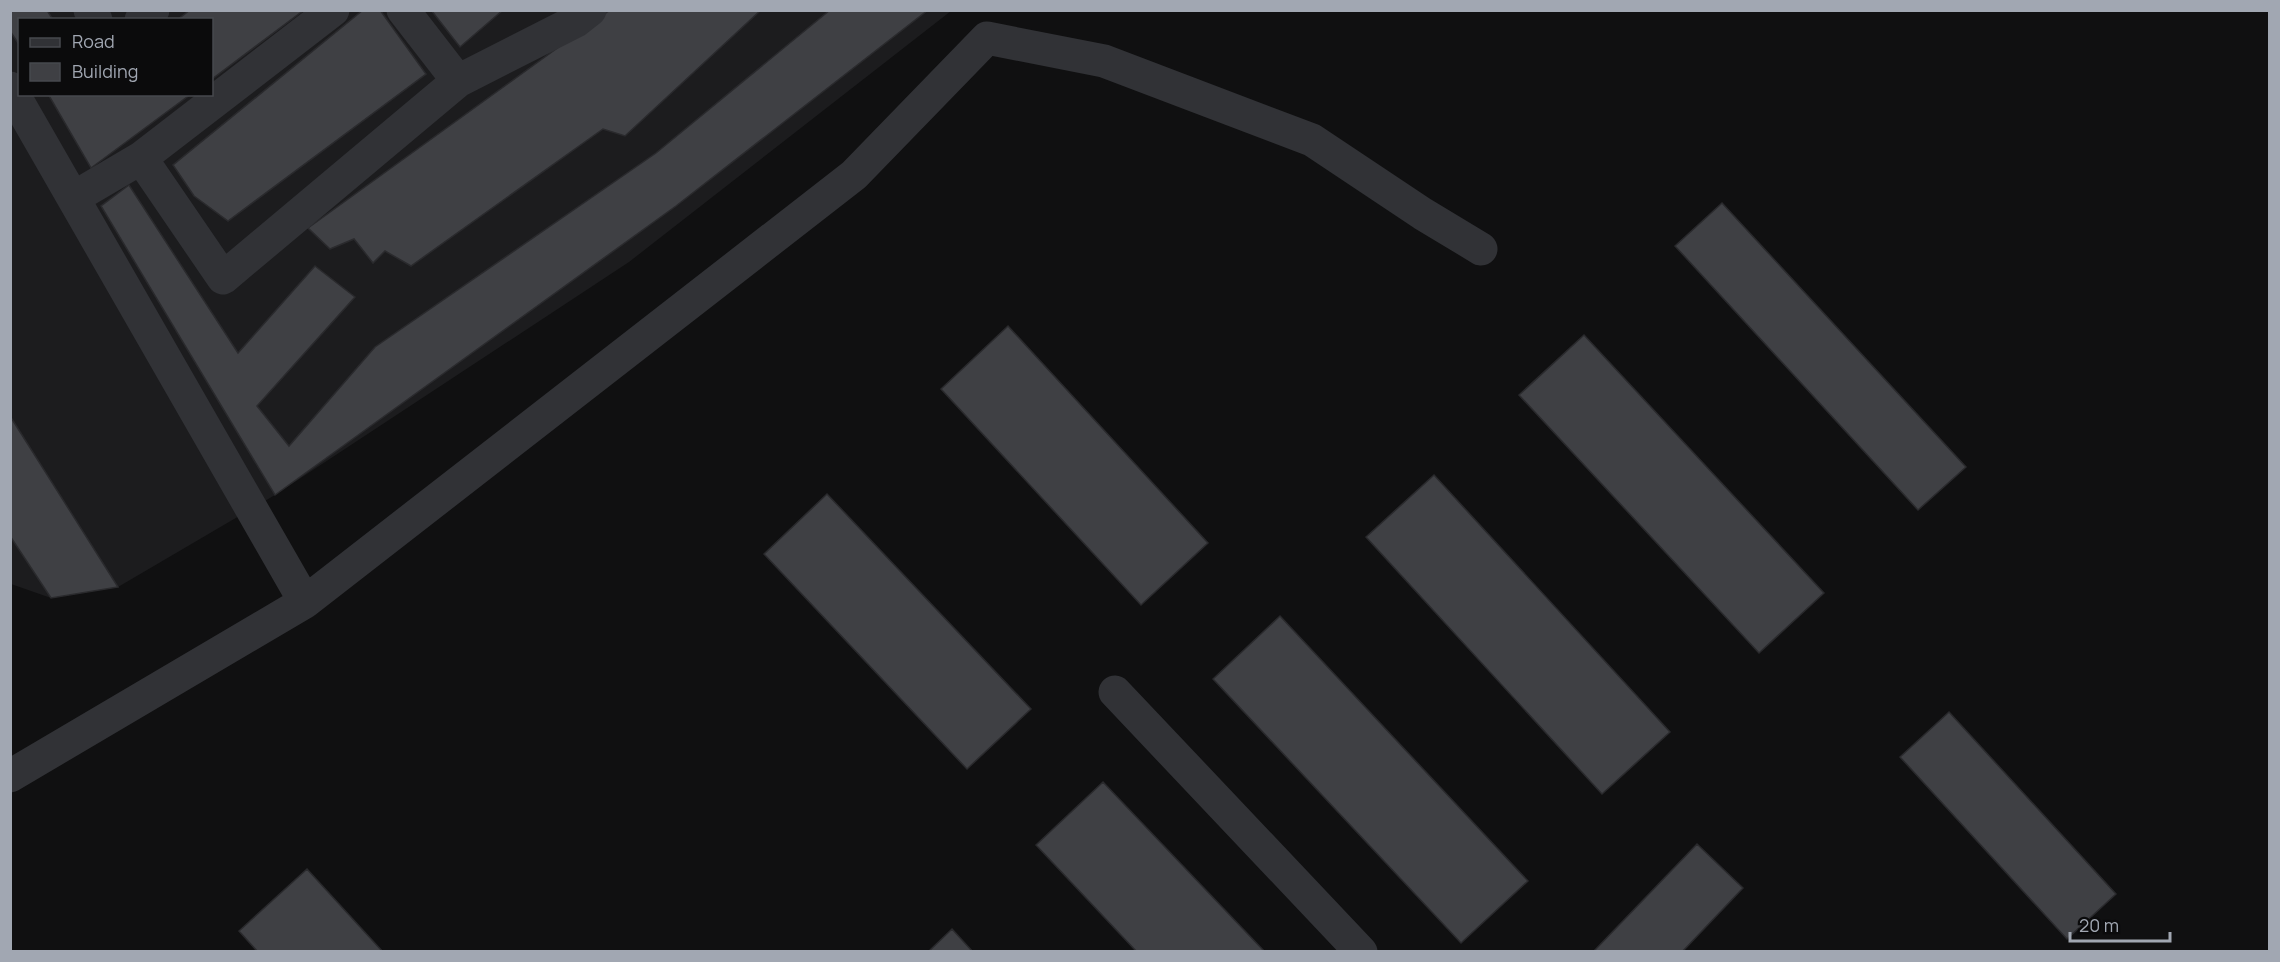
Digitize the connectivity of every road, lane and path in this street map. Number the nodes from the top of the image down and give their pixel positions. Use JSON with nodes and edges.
{"nodes":[{"id":1,"x":333,"y":10,"type":"edge"},
{"id":2,"x":403,"y":10,"type":"edge"},
{"id":3,"x":578,"y":14,"type":"edge"},
{"id":4,"x":458,"y":81,"type":"junction"},
{"id":5,"x":10,"y":88,"type":"edge"},
{"id":6,"x":141,"y":158,"type":"junction"},
{"id":7,"x":73,"y":198,"type":"junction"},
{"id":8,"x":1480,"y":249,"type":"dead end"},
{"id":9,"x":305,"y":602,"type":"junction"},
{"id":10,"x":1115,"y":692,"type":"dead end"},
{"id":11,"x":10,"y":776,"type":"edge"},
{"id":12,"x":1361,"y":951,"type":"edge"}],
"edges":[{"from":1,"to":6,"type":"lane"},
{"from":2,"to":4,"type":"lane"},
{"from":3,"to":4,"type":"lane"},
{"from":4,"to":6,"type":"lane"},
{"from":5,"to":7,"type":"lane"},
{"from":6,"to":7,"type":"lane"},
{"from":7,"to":9,"type":"lane"},
{"from":8,"to":9,"type":"lane"},
{"from":9,"to":11,"type":"lane"},
{"from":10,"to":12,"type":"lane"}]}
